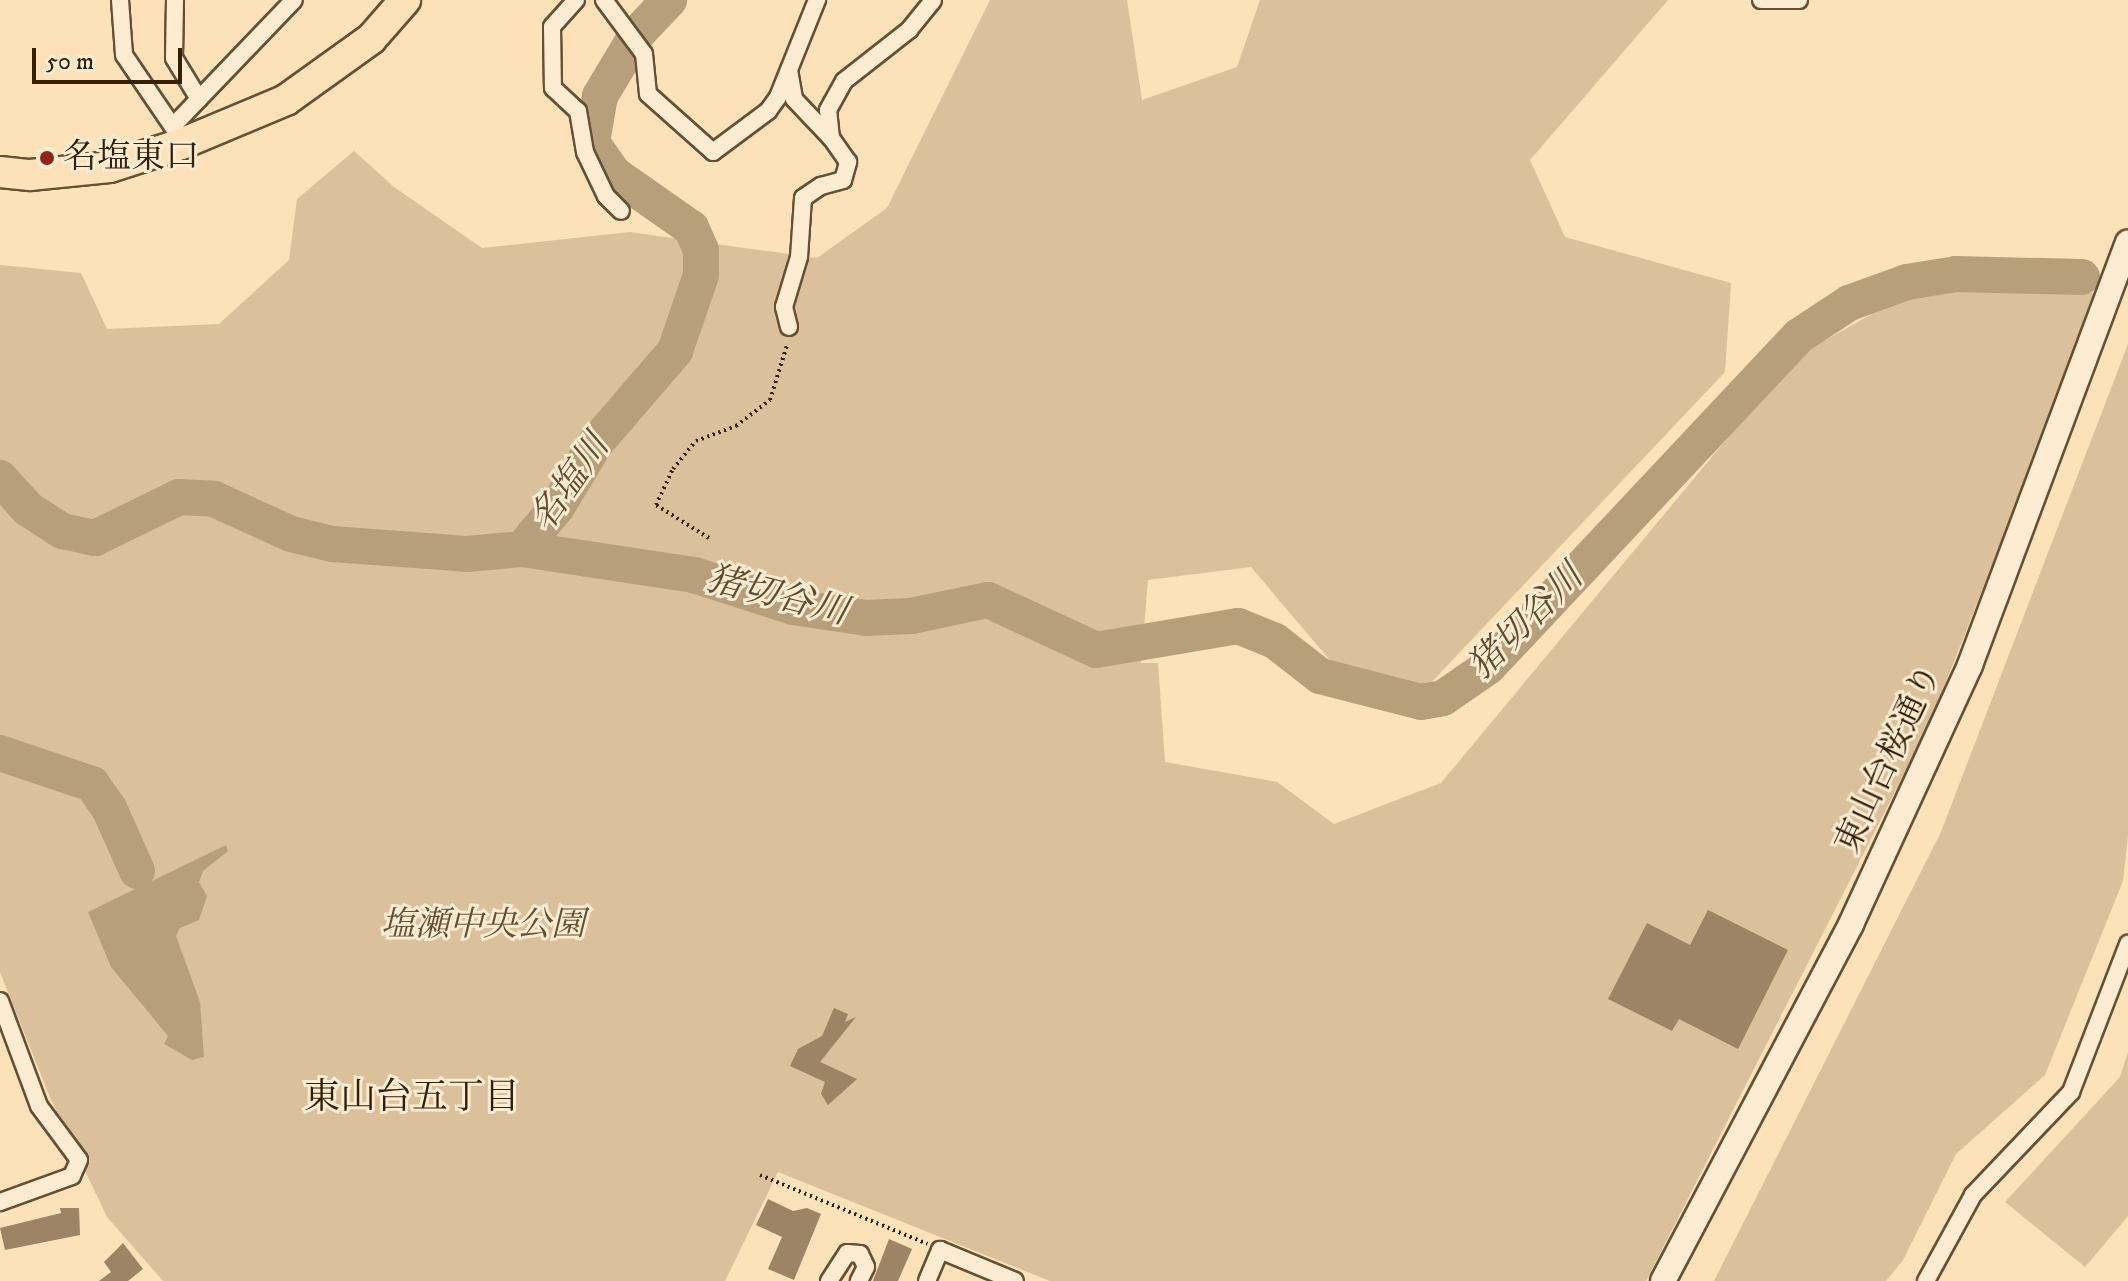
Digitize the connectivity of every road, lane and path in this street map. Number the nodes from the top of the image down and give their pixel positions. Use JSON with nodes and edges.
{"nodes":[{"id":1,"x":120,"y":0,"type":"edge"},
{"id":2,"x":175,"y":0,"type":"edge"},
{"id":3,"x":294,"y":0,"type":"edge"},
{"id":4,"x":405,"y":0,"type":"edge"},
{"id":5,"x":576,"y":0,"type":"edge"},
{"id":6,"x":604,"y":0,"type":"edge"},
{"id":7,"x":817,"y":0,"type":"edge"},
{"id":8,"x":933,"y":0,"type":"edge"},
{"id":9,"x":1761,"y":0,"type":"edge"},
{"id":10,"x":1799,"y":0,"type":"edge"},
{"id":11,"x":788,"y":68,"type":"junction"},
{"id":12,"x":199,"y":99,"type":"junction"},
{"id":13,"x":178,"y":134,"type":"junction"},
{"id":14,"x":831,"y":138,"type":"junction"},
{"id":15,"x":0,"y":172,"type":"edge"},
{"id":16,"x":621,"y":211,"type":"dead end"},
{"id":17,"x":2128,"y":243,"type":"edge"},
{"id":18,"x":789,"y":327,"type":"joint"},
{"id":19,"x":709,"y":538,"type":"dead end"},
{"id":20,"x":2128,"y":944,"type":"edge"},
{"id":21,"x":0,"y":1001,"type":"edge"},
{"id":22,"x":760,"y":1175,"type":"dead end"},
{"id":23,"x":0,"y":1202,"type":"edge"},
{"id":24,"x":940,"y":1250,"type":"junction"},
{"id":25,"x":829,"y":1281,"type":"edge"},
{"id":26,"x":859,"y":1281,"type":"edge"},
{"id":27,"x":927,"y":1281,"type":"edge"},
{"id":28,"x":1015,"y":1281,"type":"edge"},
{"id":29,"x":1663,"y":1281,"type":"edge"},
{"id":30,"x":1926,"y":1281,"type":"edge"}],
"edges":[{"from":1,"to":13,"type":"street"},
{"from":2,"to":12,"type":"street"},
{"from":3,"to":12,"type":"street"},
{"from":4,"to":13,"type":"highway"},
{"from":5,"to":16,"type":"street"},
{"from":6,"to":11,"type":"street"},
{"from":7,"to":11,"type":"street"},
{"from":8,"to":14,"type":"street"},
{"from":9,"to":10,"type":"street"},
{"from":11,"to":14,"type":"street"},
{"from":12,"to":13,"type":"street"},
{"from":13,"to":15,"type":"highway"},
{"from":14,"to":18,"type":"street"},
{"from":17,"to":29,"type":"street","name":"東山台桜通り"},
{"from":18,"to":19,"type":"path"},
{"from":20,"to":30,"type":"street"},
{"from":21,"to":23,"type":"street"},
{"from":22,"to":24,"type":"path"},
{"from":24,"to":27,"type":"street"},
{"from":24,"to":28,"type":"street"},
{"from":25,"to":26,"type":"street"}]}
